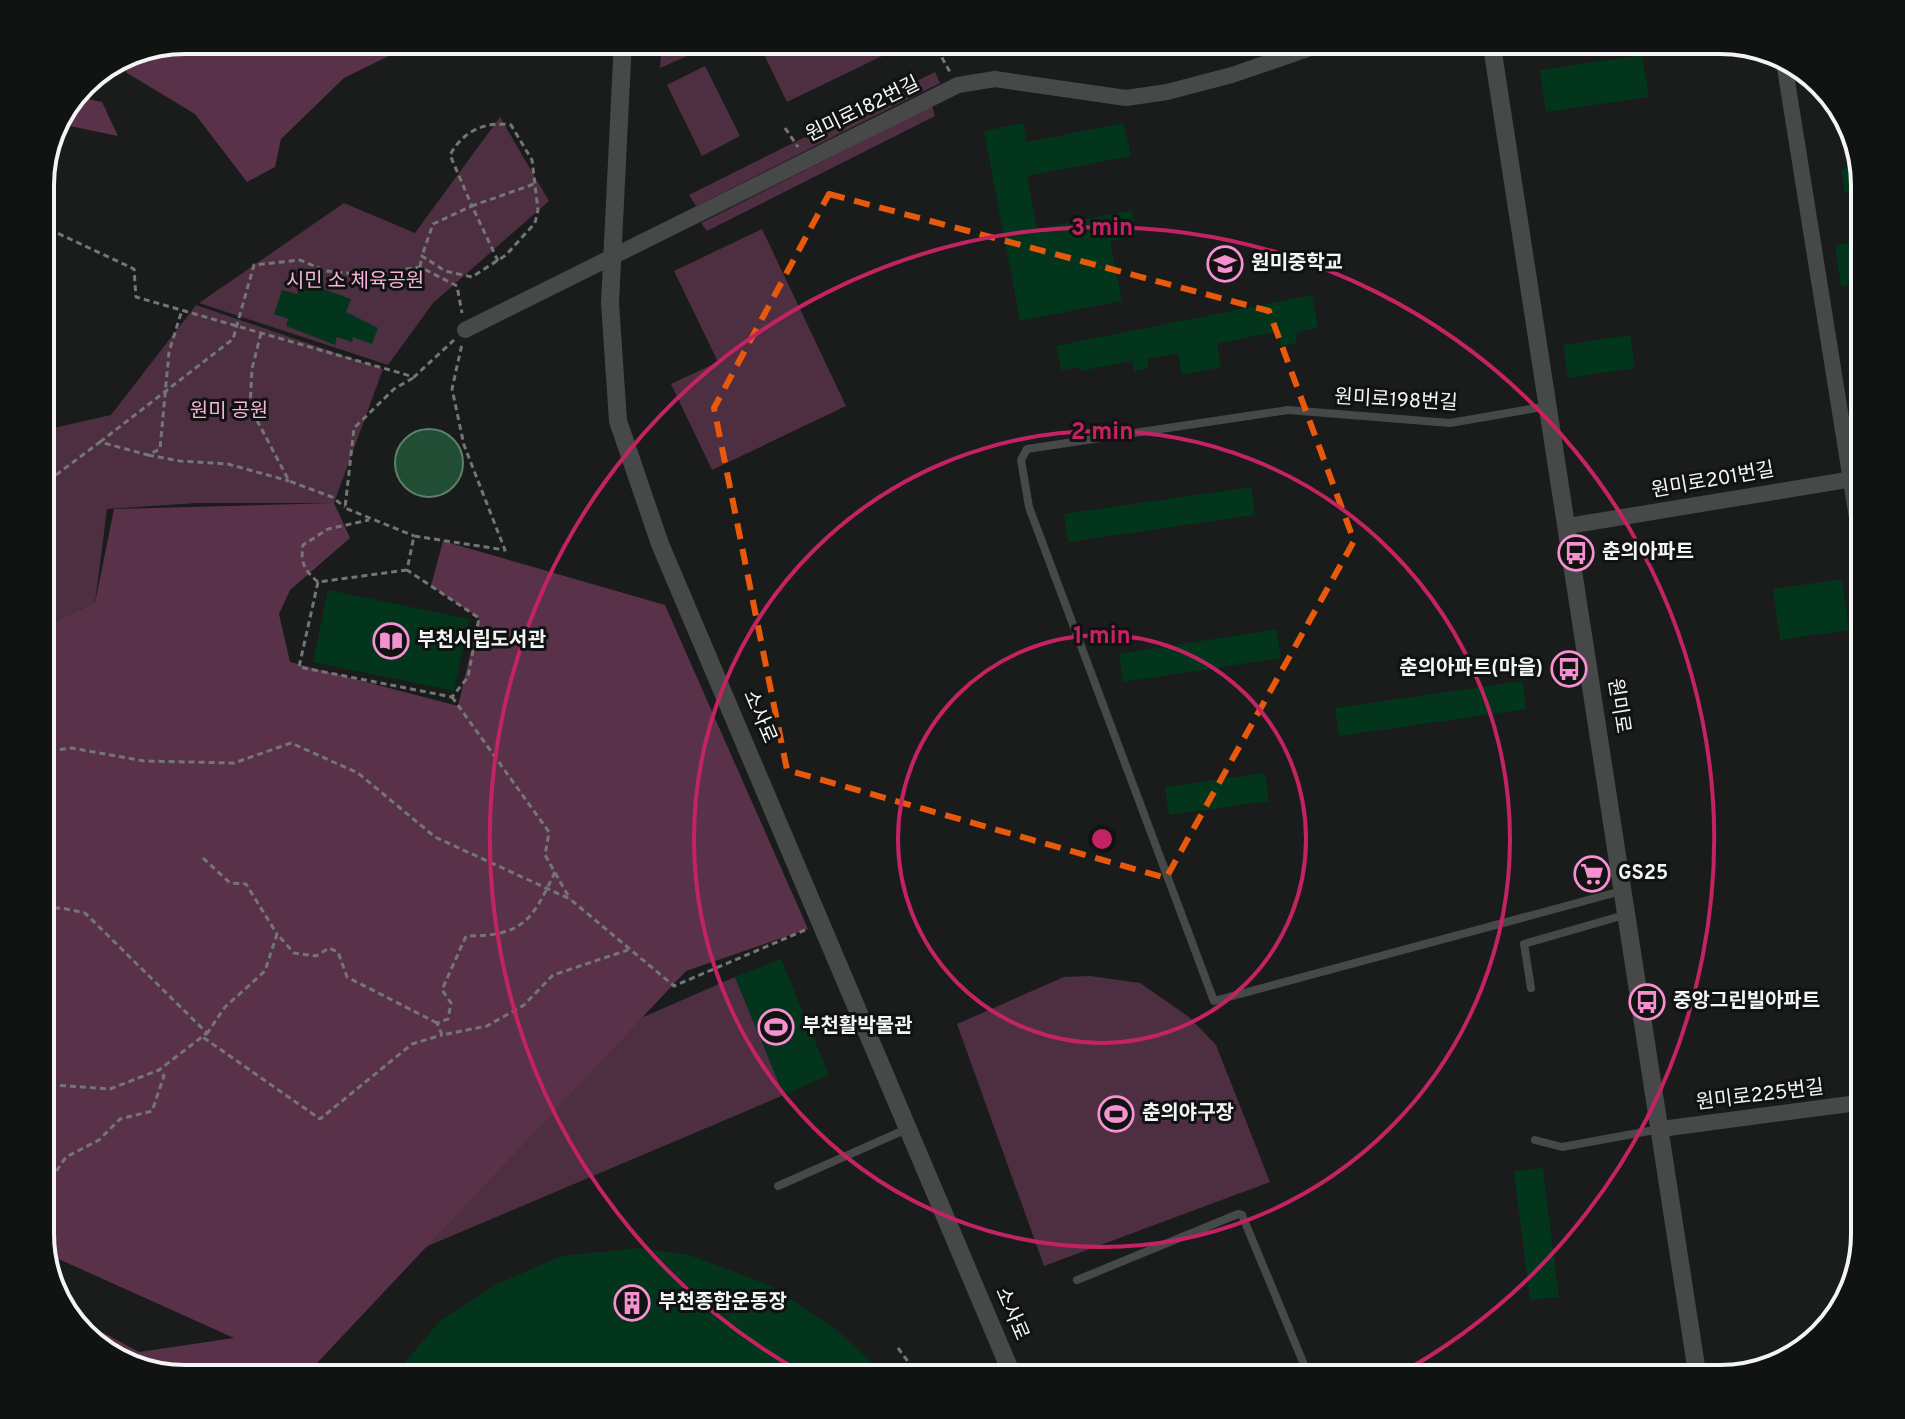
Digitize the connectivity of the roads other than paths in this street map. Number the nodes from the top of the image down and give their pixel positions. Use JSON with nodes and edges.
{"nodes":[{"id":1,"x":622,"y":54,"type":"edge"},
{"id":2,"x":1293,"y":54,"type":"edge"},
{"id":3,"x":1493,"y":54,"type":"edge"},
{"id":4,"x":1786,"y":73,"type":"edge"},
{"id":5,"x":465,"y":330,"type":"road end"},
{"id":6,"x":1549,"y":406,"type":"junction"},
{"id":7,"x":1851,"y":439,"type":"edge"},
{"id":8,"x":1851,"y":479,"type":"edge"},
{"id":9,"x":1568,"y":526,"type":"junction"},
{"id":10,"x":1625,"y":890,"type":"junction"},
{"id":11,"x":1628,"y":913,"type":"junction"},
{"id":12,"x":1531,"y":988,"type":"dead end"},
{"id":13,"x":1851,"y":1104,"type":"edge"},
{"id":14,"x":909,"y":1128,"type":"junction"},
{"id":15,"x":1661,"y":1129,"type":"junction"},
{"id":16,"x":1535,"y":1140,"type":"dead end"},
{"id":17,"x":778,"y":1186,"type":"dead end"},
{"id":18,"x":1077,"y":1280,"type":"dead end"},
{"id":19,"x":1008,"y":1365,"type":"edge"},
{"id":20,"x":1304,"y":1365,"type":"edge"},
{"id":21,"x":1696,"y":1365,"type":"edge"}],
"edges":[{"from":1,"to":14,"type":"street","name":"소사로"},
{"from":2,"to":5,"type":"street","name":"원미로182번길"},
{"from":3,"to":6,"type":"street","name":"원미로"},
{"from":4,"to":7,"type":"street"},
{"from":6,"to":9,"type":"street","name":"원미로"},
{"from":6,"to":10,"type":"lane","name":"원미로198번길"},
{"from":8,"to":9,"type":"street","name":"원미로201번길"},
{"from":9,"to":10,"type":"street","name":"원미로"},
{"from":10,"to":11,"type":"street","name":"원미로"},
{"from":11,"to":12,"type":"lane"},
{"from":11,"to":15,"type":"street","name":"원미로"},
{"from":13,"to":15,"type":"street","name":"원미로225번길"},
{"from":14,"to":17,"type":"lane"},
{"from":14,"to":19,"type":"street","name":"소사로"},
{"from":15,"to":16,"type":"lane"},
{"from":15,"to":21,"type":"street","name":"원미로"},
{"from":18,"to":20,"type":"lane"}]}
